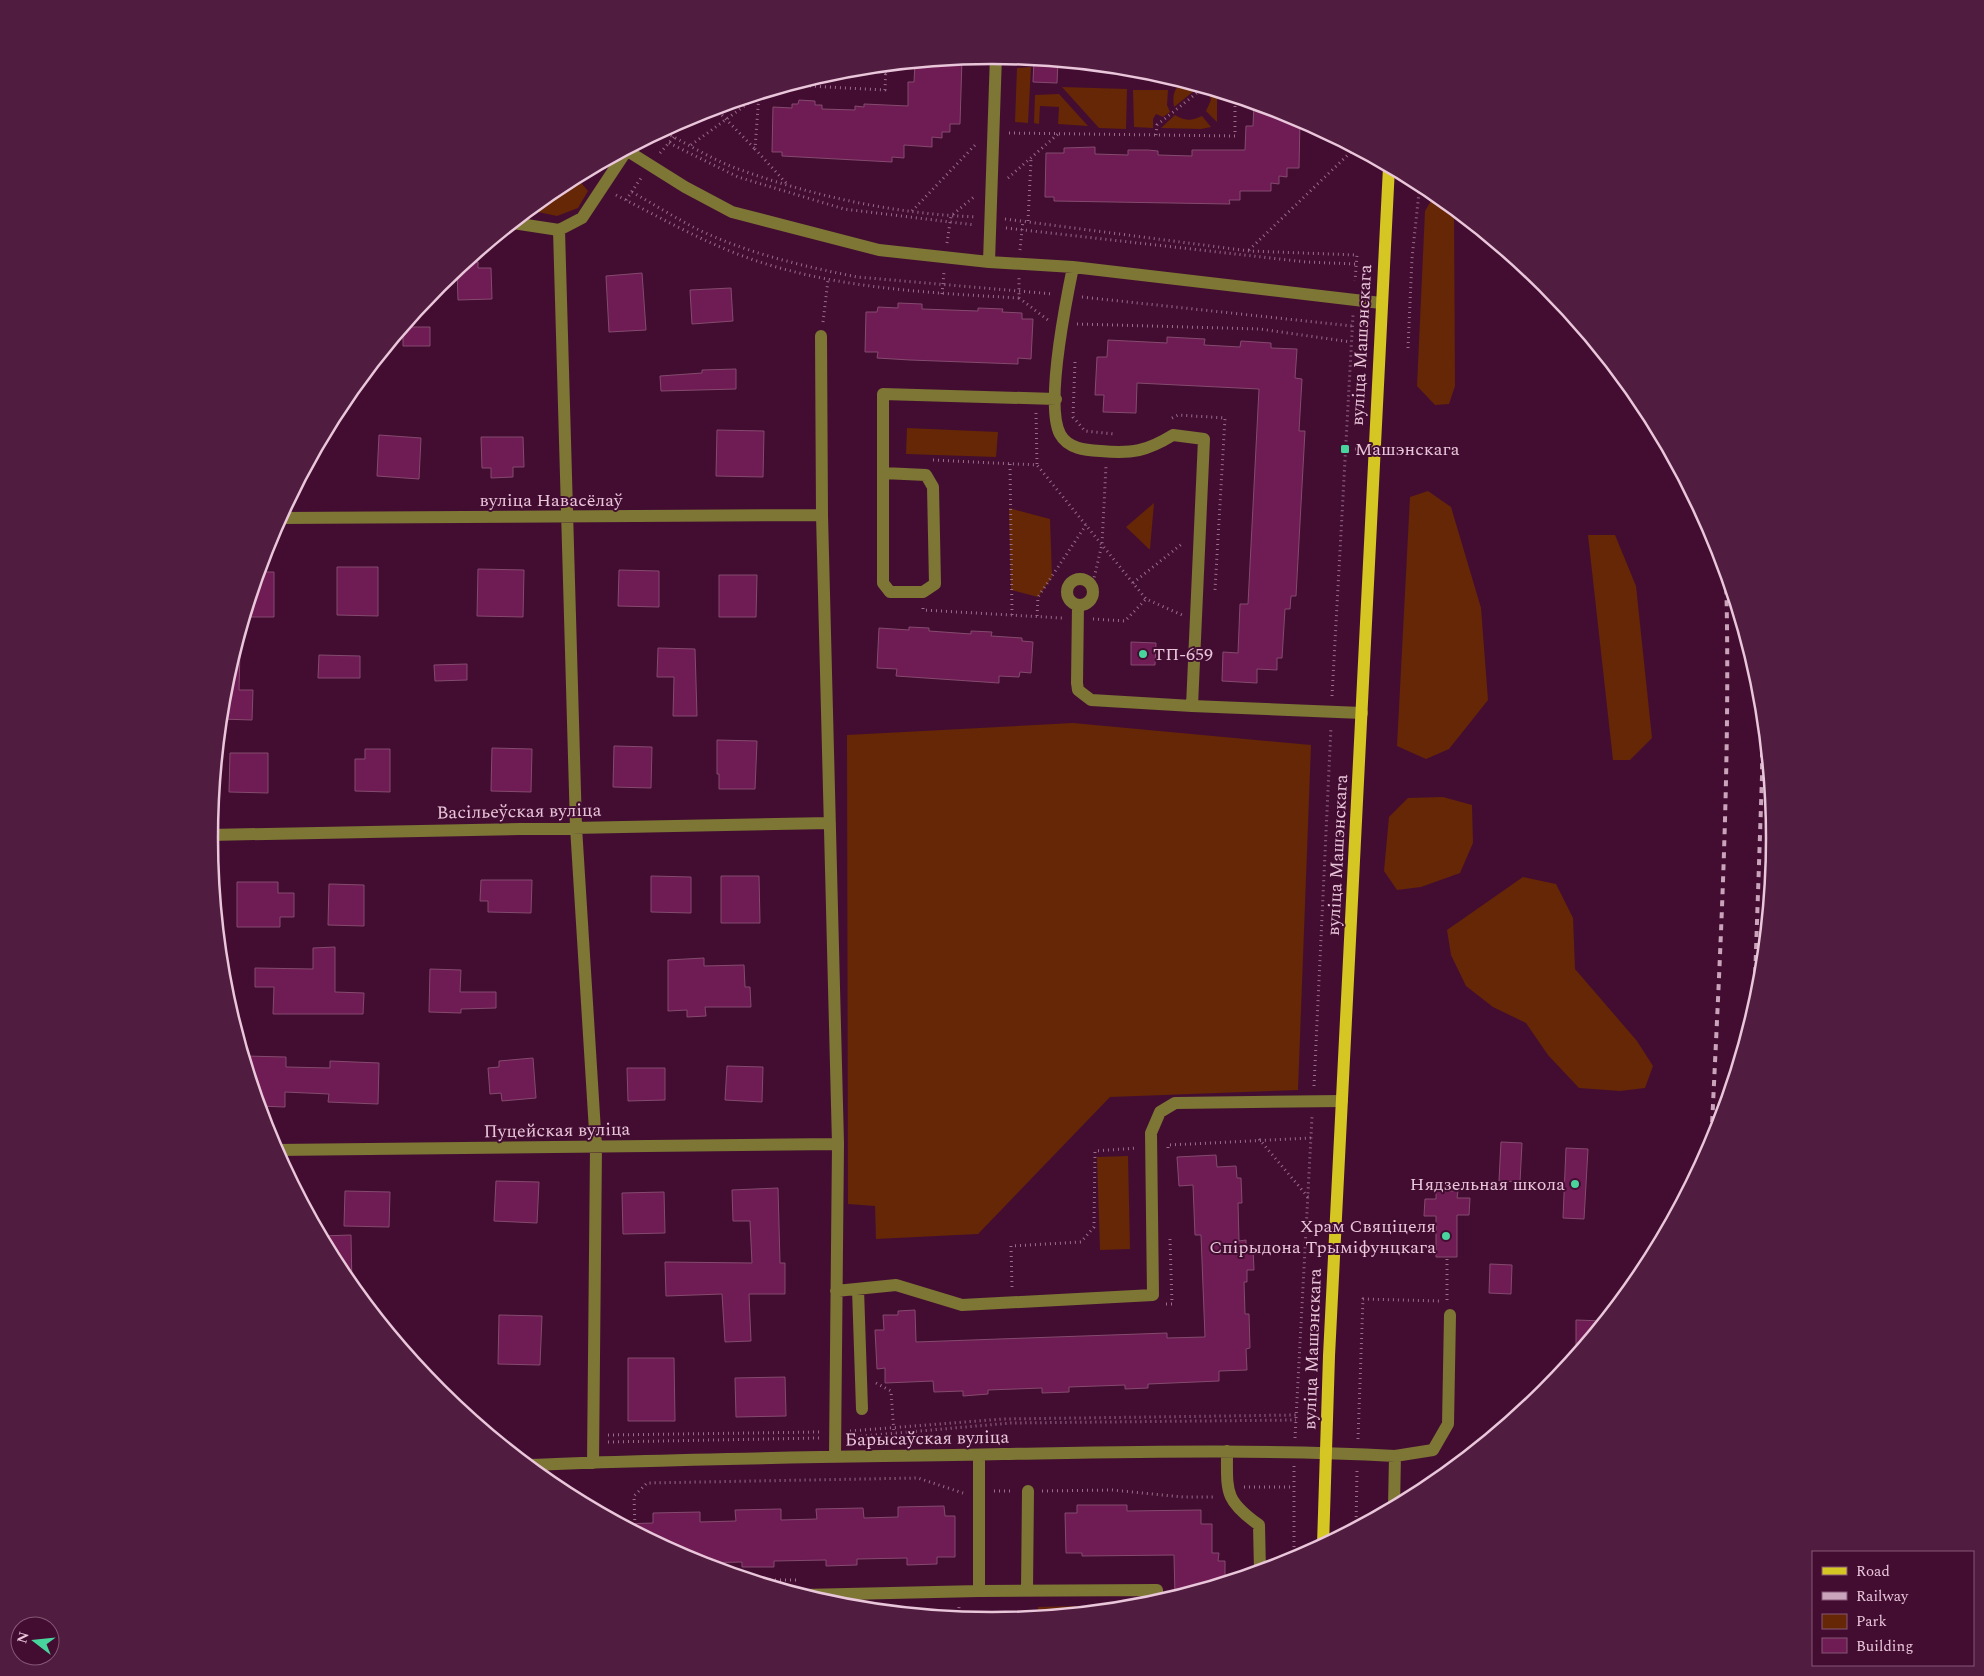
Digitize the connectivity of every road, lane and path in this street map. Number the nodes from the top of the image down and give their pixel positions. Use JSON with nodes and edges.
{"nodes":[{"id":1,"x":996,"y":64,"type":"edge"},
{"id":2,"x":883,"y":71,"type":"edge"},
{"id":3,"x":886,"y":71,"type":"edge"},
{"id":4,"x":886,"y":74,"type":"junction"},
{"id":5,"x":813,"y":85,"type":"edge"},
{"id":6,"x":1199,"y":92,"type":"edge"},
{"id":7,"x":759,"y":100,"type":"edge"},
{"id":8,"x":1235,"y":103,"type":"edge"},
{"id":9,"x":748,"y":104,"type":"edge"},
{"id":10,"x":720,"y":114,"type":"edge"},
{"id":11,"x":726,"y":120,"type":"junction"},
{"id":12,"x":992,"y":133,"type":"junction"},
{"id":13,"x":1059,"y":134,"type":"junction"},
{"id":14,"x":1156,"y":135,"type":"junction"},
{"id":15,"x":691,"y":145,"type":"dead end"},
{"id":16,"x":755,"y":149,"type":"junction"},
{"id":17,"x":978,"y":151,"type":"dead end"},
{"id":18,"x":1350,"y":152,"type":"edge"},
{"id":19,"x":632,"y":153,"type":"edge"},
{"id":20,"x":620,"y":159,"type":"edge"},
{"id":21,"x":1031,"y":159,"type":"junction"},
{"id":22,"x":1389,"y":173,"type":"edge"},
{"id":23,"x":589,"y":177,"type":"edge"},
{"id":24,"x":1006,"y":180,"type":"dead end"},
{"id":25,"x":787,"y":184,"type":"dead end"},
{"id":26,"x":602,"y":188,"type":"junction"},
{"id":27,"x":975,"y":189,"type":"dead end"},
{"id":28,"x":632,"y":192,"type":"dead end"},
{"id":29,"x":1419,"y":192,"type":"edge"},
{"id":30,"x":911,"y":211,"type":"dead end"},
{"id":31,"x":1028,"y":221,"type":"dead end"},
{"id":32,"x":521,"y":224,"type":"edge"},
{"id":33,"x":559,"y":230,"type":"junction"},
{"id":34,"x":1249,"y":251,"type":"dead end"},
{"id":35,"x":1357,"y":255,"type":"dead end"},
{"id":36,"x":945,"y":257,"type":"junction"},
{"id":37,"x":989,"y":262,"type":"junction"},
{"id":38,"x":1072,"y":267,"type":"junction"},
{"id":39,"x":828,"y":280,"type":"junction"},
{"id":40,"x":1355,"y":281,"type":"dead end"},
{"id":41,"x":943,"y":285,"type":"junction"},
{"id":42,"x":1067,"y":296,"type":"junction"},
{"id":43,"x":1019,"y":298,"type":"dead end"},
{"id":44,"x":1381,"y":303,"type":"junction"},
{"id":45,"x":1353,"y":315,"type":"dead end"},
{"id":46,"x":1060,"y":324,"type":"junction"},
{"id":47,"x":1077,"y":324,"type":"dead end"},
{"id":48,"x":1352,"y":326,"type":"junction"},
{"id":49,"x":821,"y":336,"type":"joint"},
{"id":50,"x":1351,"y":342,"type":"junction"},
{"id":51,"x":1408,"y":348,"type":"dead end"},
{"id":52,"x":1056,"y":399,"type":"junction"},
{"id":53,"x":1108,"y":433,"type":"dead end"},
{"id":54,"x":1107,"y":452,"type":"junction"},
{"id":55,"x":931,"y":460,"type":"dead end"},
{"id":56,"x":1010,"y":464,"type":"junction"},
{"id":57,"x":883,"y":473,"type":"junction"},
{"id":58,"x":822,"y":515,"type":"junction"},
{"id":59,"x":288,"y":518,"type":"edge"},
{"id":60,"x":568,"y":518,"type":"junction"},
{"id":61,"x":1086,"y":525,"type":"junction"},
{"id":62,"x":1200,"y":529,"type":"junction"},
{"id":63,"x":1102,"y":544,"type":"junction"},
{"id":64,"x":1133,"y":583,"type":"junction"},
{"id":65,"x":1092,"y":587,"type":"junction"},
{"id":66,"x":923,"y":592,"type":"junction"},
{"id":67,"x":1146,"y":599,"type":"junction"},
{"id":68,"x":1078,"y":605,"type":"junction"},
{"id":69,"x":1012,"y":615,"type":"junction"},
{"id":70,"x":1037,"y":616,"type":"junction"},
{"id":71,"x":1078,"y":619,"type":"junction"},
{"id":72,"x":1196,"y":622,"type":"junction"},
{"id":73,"x":1192,"y":706,"type":"junction"},
{"id":74,"x":1331,"y":713,"type":"junction"},
{"id":75,"x":1362,"y":713,"type":"junction"},
{"id":76,"x":830,"y":823,"type":"junction"},
{"id":77,"x":576,"y":827,"type":"junction"},
{"id":78,"x":218,"y":835,"type":"edge"},
{"id":79,"x":1342,"y":1101,"type":"junction"},
{"id":80,"x":1313,"y":1102,"type":"junction"},
{"id":81,"x":1312,"y":1138,"type":"junction"},
{"id":82,"x":1259,"y":1139,"type":"junction"},
{"id":83,"x":838,"y":1144,"type":"junction"},
{"id":84,"x":1168,"y":1145,"type":"junction"},
{"id":85,"x":596,"y":1147,"type":"junction"},
{"id":86,"x":1151,"y":1147,"type":"junction"},
{"id":87,"x":284,"y":1150,"type":"edge"},
{"id":88,"x":1168,"y":1155,"type":"dead end"},
{"id":89,"x":1308,"y":1197,"type":"junction"},
{"id":90,"x":1170,"y":1234,"type":"dead end"},
{"id":91,"x":1447,"y":1256,"type":"dead end"},
{"id":92,"x":858,"y":1289,"type":"junction"},
{"id":93,"x":836,"y":1291,"type":"junction"},
{"id":94,"x":1012,"y":1302,"type":"junction"},
{"id":95,"x":1162,"y":1304,"type":"dead end"},
{"id":96,"x":1450,"y":1315,"type":"dead end"},
{"id":97,"x":869,"y":1379,"type":"dead end"},
{"id":98,"x":1359,"y":1408,"type":"dead end"},
{"id":99,"x":862,"y":1409,"type":"dead end"},
{"id":100,"x":1297,"y":1416,"type":"junction"},
{"id":101,"x":1296,"y":1420,"type":"junction"},
{"id":102,"x":893,"y":1428,"type":"junction"},
{"id":103,"x":894,"y":1434,"type":"junction"},
{"id":104,"x":835,"y":1435,"type":"junction"},
{"id":105,"x":593,"y":1439,"type":"junction"},
{"id":106,"x":1228,"y":1451,"type":"junction"},
{"id":107,"x":1294,"y":1451,"type":"junction"},
{"id":108,"x":1326,"y":1452,"type":"junction"},
{"id":109,"x":979,"y":1455,"type":"junction"},
{"id":110,"x":835,"y":1456,"type":"junction"},
{"id":111,"x":1395,"y":1456,"type":"junction"},
{"id":112,"x":592,"y":1462,"type":"junction"},
{"id":113,"x":539,"y":1465,"type":"edge"},
{"id":114,"x":1294,"y":1487,"type":"junction"},
{"id":115,"x":979,"y":1491,"type":"junction"},
{"id":116,"x":1028,"y":1491,"type":"junction"},
{"id":117,"x":1228,"y":1494,"type":"junction"},
{"id":118,"x":1394,"y":1499,"type":"edge"},
{"id":119,"x":634,"y":1524,"type":"edge"},
{"id":120,"x":1323,"y":1537,"type":"edge"},
{"id":121,"x":1294,"y":1550,"type":"edge"},
{"id":122,"x":1260,"y":1564,"type":"edge"},
{"id":123,"x":804,"y":1579,"type":"dead end"},
{"id":124,"x":771,"y":1580,"type":"edge"},
{"id":125,"x":1027,"y":1590,"type":"junction"},
{"id":126,"x":979,"y":1591,"type":"junction"},
{"id":127,"x":829,"y":1594,"type":"edge"},
{"id":128,"x":1157,"y":1594,"type":"edge"}],
"edges":[{"from":1,"to":12,"type":"street"},
{"from":2,"to":4,"type":"path"},
{"from":3,"to":4,"type":"path"},
{"from":4,"to":5,"type":"path"},
{"from":6,"to":14,"type":"path"},
{"from":7,"to":16,"type":"path"},
{"from":8,"to":14,"type":"path"},
{"from":9,"to":11,"type":"path"},
{"from":10,"to":11,"type":"path"},
{"from":11,"to":15,"type":"path"},
{"from":11,"to":16,"type":"path"},
{"from":12,"to":13,"type":"path"},
{"from":12,"to":37,"type":"street"},
{"from":13,"to":14,"type":"path"},
{"from":13,"to":21,"type":"path"},
{"from":16,"to":25,"type":"path"},
{"from":17,"to":30,"type":"path"},
{"from":18,"to":34,"type":"path"},
{"from":19,"to":36,"type":"street"},
{"from":20,"to":26,"type":"street"},
{"from":21,"to":24,"type":"path"},
{"from":21,"to":31,"type":"path"},
{"from":22,"to":44,"type":"main road","name":"вуліца Машэнскага"},
{"from":23,"to":26,"type":"path"},
{"from":26,"to":33,"type":"street"},
{"from":26,"to":39,"type":"path"},
{"from":27,"to":36,"type":"path"},
{"from":28,"to":41,"type":"path"},
{"from":29,"to":51,"type":"path"},
{"from":32,"to":33,"type":"street"},
{"from":33,"to":60,"type":"street"},
{"from":35,"to":40,"type":"path"},
{"from":36,"to":37,"type":"street"},
{"from":36,"to":41,"type":"path"},
{"from":37,"to":38,"type":"street"},
{"from":38,"to":42,"type":"street"},
{"from":38,"to":44,"type":"street"},
{"from":39,"to":41,"type":"path"},
{"from":39,"to":49,"type":"path"},
{"from":41,"to":42,"type":"path"},
{"from":42,"to":46,"type":"street"},
{"from":42,"to":48,"type":"path"},
{"from":43,"to":46,"type":"path"},
{"from":44,"to":75,"type":"main road","name":"вуліца Машэнскага"},
{"from":45,"to":48,"type":"path"},
{"from":46,"to":52,"type":"street"},
{"from":47,"to":50,"type":"path"},
{"from":48,"to":50,"type":"path"},
{"from":49,"to":58,"type":"street"},
{"from":50,"to":74,"type":"path"},
{"from":52,"to":54,"type":"street"},
{"from":52,"to":57,"type":"street"},
{"from":53,"to":54,"type":"path"},
{"from":54,"to":62,"type":"street"},
{"from":54,"to":63,"type":"path"},
{"from":55,"to":56,"type":"path"},
{"from":56,"to":61,"type":"path"},
{"from":56,"to":69,"type":"path"},
{"from":57,"to":66,"type":"street"},
{"from":57,"to":66,"type":"street"},
{"from":58,"to":60,"type":"street","name":"вуліца Навасёлаў"},
{"from":58,"to":76,"type":"street"},
{"from":59,"to":60,"type":"street","name":"вуліца Навасёлаў"},
{"from":60,"to":77,"type":"street"},
{"from":61,"to":63,"type":"path"},
{"from":61,"to":70,"type":"path"},
{"from":62,"to":64,"type":"path"},
{"from":62,"to":72,"type":"street"},
{"from":63,"to":64,"type":"path"},
{"from":63,"to":65,"type":"path"},
{"from":64,"to":67,"type":"path"},
{"from":65,"to":68,"type":"street"},
{"from":65,"to":68,"type":"street"},
{"from":66,"to":69,"type":"path"},
{"from":67,"to":71,"type":"path"},
{"from":67,"to":72,"type":"path"},
{"from":68,"to":71,"type":"street"},
{"from":69,"to":70,"type":"path"},
{"from":70,"to":71,"type":"path"},
{"from":71,"to":73,"type":"street"},
{"from":72,"to":73,"type":"street"},
{"from":73,"to":74,"type":"street"},
{"from":74,"to":75,"type":"street"},
{"from":74,"to":80,"type":"path"},
{"from":75,"to":79,"type":"main road","name":"вуліца Машэнскага"},
{"from":76,"to":77,"type":"street","name":"Васільеўская вуліца"},
{"from":76,"to":83,"type":"street"},
{"from":77,"to":78,"type":"street","name":"Васільеўская вуліца"},
{"from":77,"to":85,"type":"street"},
{"from":79,"to":80,"type":"street"},
{"from":79,"to":108,"type":"main road","name":"вуліца Машэнскага"},
{"from":80,"to":81,"type":"path"},
{"from":80,"to":86,"type":"street"},
{"from":81,"to":82,"type":"path"},
{"from":81,"to":89,"type":"path"},
{"from":82,"to":84,"type":"path"},
{"from":82,"to":89,"type":"path"},
{"from":83,"to":85,"type":"street","name":"Пуцейская вуліца"},
{"from":83,"to":93,"type":"street"},
{"from":84,"to":86,"type":"path"},
{"from":84,"to":88,"type":"path"},
{"from":85,"to":87,"type":"street","name":"Пуцейская вуліца"},
{"from":85,"to":105,"type":"street"},
{"from":86,"to":94,"type":"path"},
{"from":86,"to":94,"type":"street"},
{"from":89,"to":100,"type":"path"},
{"from":90,"to":95,"type":"path"},
{"from":91,"to":98,"type":"path"},
{"from":92,"to":93,"type":"street"},
{"from":92,"to":94,"type":"street"},
{"from":92,"to":99,"type":"street"},
{"from":93,"to":104,"type":"street"},
{"from":96,"to":111,"type":"street","name":"Барысаўская вуліца"},
{"from":97,"to":102,"type":"path"},
{"from":100,"to":101,"type":"path"},
{"from":100,"to":102,"type":"path"},
{"from":101,"to":103,"type":"path"},
{"from":101,"to":107,"type":"path"},
{"from":102,"to":103,"type":"path"},
{"from":102,"to":104,"type":"path"},
{"from":103,"to":104,"type":"path"},
{"from":104,"to":105,"type":"path"},
{"from":104,"to":105,"type":"path"},
{"from":104,"to":110,"type":"street"},
{"from":105,"to":112,"type":"street"},
{"from":106,"to":107,"type":"street","name":"Барысаўская вуліца"},
{"from":106,"to":109,"type":"street","name":"Барысаўская вуліца"},
{"from":106,"to":117,"type":"street"},
{"from":107,"to":108,"type":"street","name":"Барысаўская вуліца"},
{"from":107,"to":114,"type":"path"},
{"from":108,"to":111,"type":"street","name":"Барысаўская вуліца"},
{"from":108,"to":120,"type":"main road","name":"вуліца Машэнскага"},
{"from":109,"to":110,"type":"street","name":"Барысаўская вуліца"},
{"from":109,"to":115,"type":"street"},
{"from":110,"to":112,"type":"street","name":"Барысаўская вуліца"},
{"from":111,"to":118,"type":"street"},
{"from":112,"to":113,"type":"street","name":"Барысаўская вуліца"},
{"from":114,"to":117,"type":"path"},
{"from":114,"to":121,"type":"path"},
{"from":115,"to":116,"type":"path"},
{"from":115,"to":119,"type":"path"},
{"from":115,"to":126,"type":"street"},
{"from":116,"to":117,"type":"path"},
{"from":116,"to":125,"type":"street"},
{"from":117,"to":122,"type":"street"},
{"from":123,"to":124,"type":"path"},
{"from":125,"to":126,"type":"street"},
{"from":125,"to":128,"type":"street"},
{"from":126,"to":127,"type":"street"}]}
